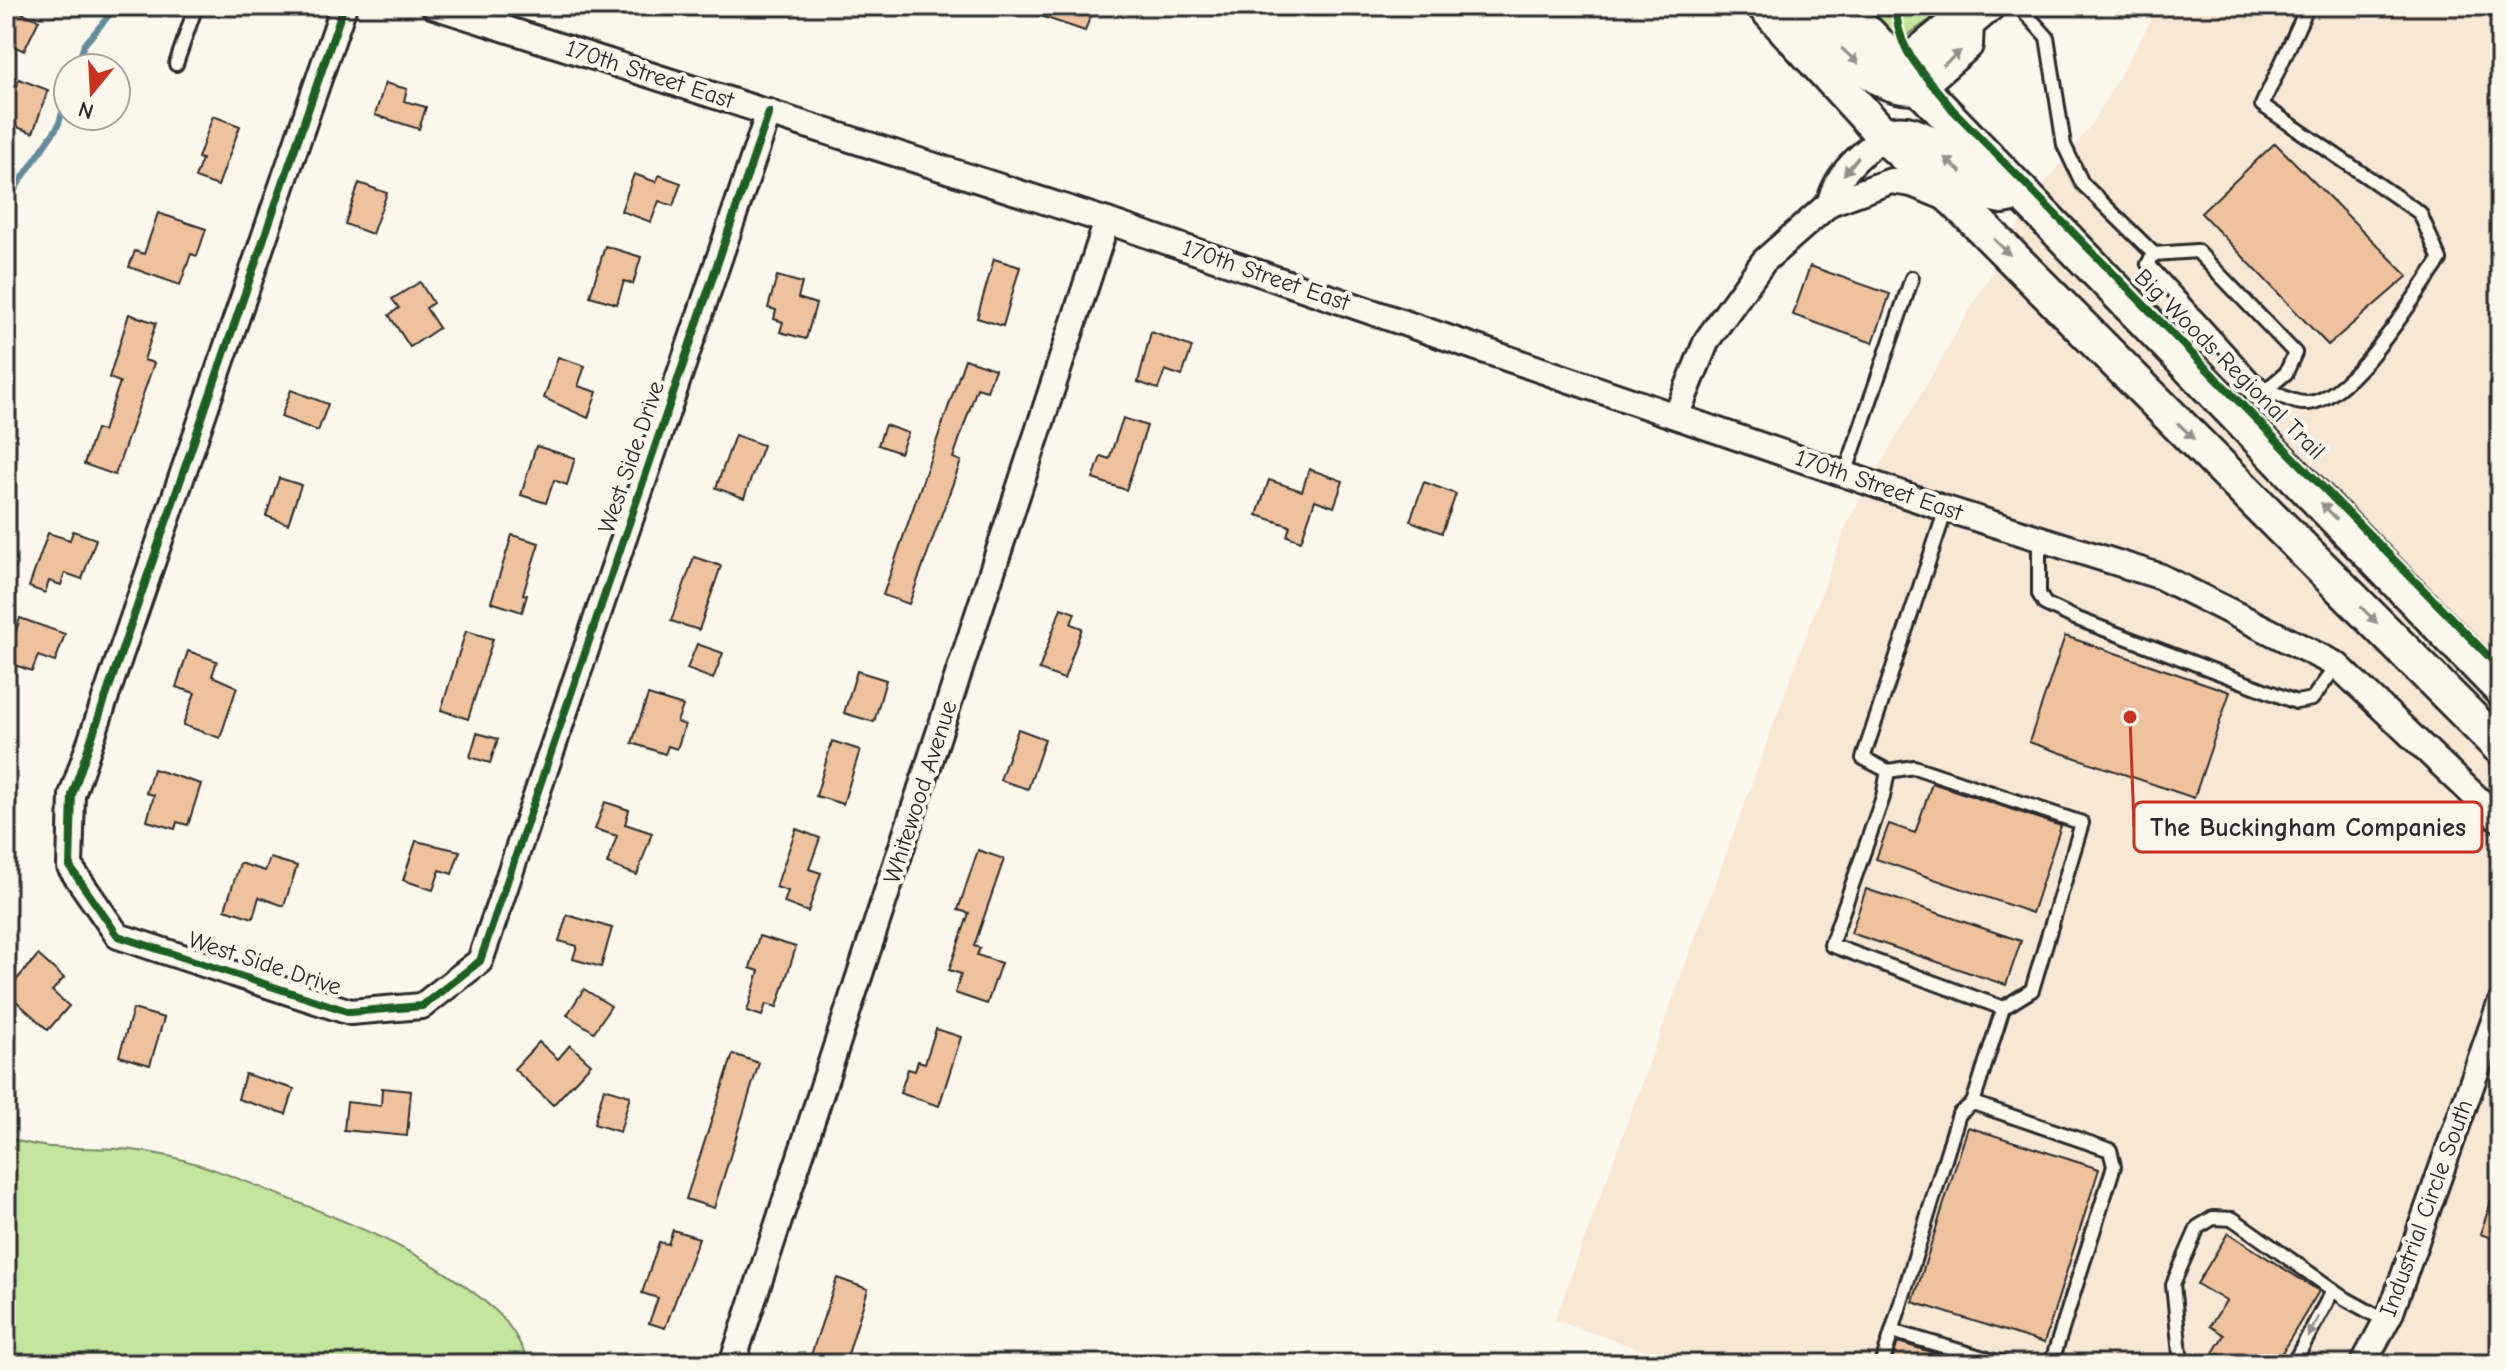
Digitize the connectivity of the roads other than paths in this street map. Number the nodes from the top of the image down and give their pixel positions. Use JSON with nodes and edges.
{"nodes":[{"id":1,"x":196,"y":6,"type":"edge"},
{"id":2,"x":344,"y":6,"type":"edge"},
{"id":3,"x":434,"y":6,"type":"edge"},
{"id":4,"x":1841,"y":6,"type":"edge"},
{"id":5,"x":2019,"y":6,"type":"edge"},
{"id":6,"x":2308,"y":6,"type":"edge"},
{"id":7,"x":1774,"y":15,"type":"edge"},
{"id":8,"x":1979,"y":15,"type":"edge"},
{"id":9,"x":176,"y":64,"type":"dead end"},
{"id":10,"x":1911,"y":76,"type":"junction"},
{"id":11,"x":769,"y":112,"type":"junction"},
{"id":12,"x":1884,"y":136,"type":"junction"},
{"id":13,"x":2021,"y":192,"type":"junction"},
{"id":14,"x":1957,"y":202,"type":"junction"},
{"id":15,"x":1830,"y":203,"type":"junction"},
{"id":16,"x":1107,"y":221,"type":"junction"},
{"id":17,"x":2154,"y":254,"type":"junction"},
{"id":18,"x":1912,"y":278,"type":"dead end"},
{"id":19,"x":2267,"y":389,"type":"junction"},
{"id":20,"x":1676,"y":416,"type":"junction"},
{"id":21,"x":1845,"y":474,"type":"junction"},
{"id":22,"x":1946,"y":509,"type":"junction"},
{"id":23,"x":2039,"y":537,"type":"junction"},
{"id":24,"x":2337,"y":665,"type":"junction"},
{"id":25,"x":2500,"y":688,"type":"edge"},
{"id":26,"x":2500,"y":747,"type":"edge"},
{"id":27,"x":1888,"y":771,"type":"junction"},
{"id":28,"x":2500,"y":820,"type":"edge"},
{"id":29,"x":2003,"y":1008,"type":"junction"},
{"id":30,"x":2499,"y":1012,"type":"edge"},
{"id":31,"x":1973,"y":1103,"type":"junction"},
{"id":32,"x":2333,"y":1290,"type":"junction"},
{"id":33,"x":2386,"y":1321,"type":"junction"},
{"id":34,"x":1892,"y":1331,"type":"junction"},
{"id":35,"x":732,"y":1364,"type":"edge"},
{"id":36,"x":1882,"y":1364,"type":"edge"},
{"id":37,"x":2004,"y":1364,"type":"edge"},
{"id":38,"x":2051,"y":1364,"type":"edge"},
{"id":39,"x":2181,"y":1364,"type":"edge"},
{"id":40,"x":2293,"y":1364,"type":"edge"},
{"id":41,"x":2363,"y":1364,"type":"edge"}],
"edges":[{"from":1,"to":9,"type":"lane"},
{"from":2,"to":11,"type":"street","name":"West Side Drive"},
{"from":3,"to":11,"type":"street","name":"170th Street East"},
{"from":4,"to":10,"type":"main road"},
{"from":5,"to":17,"type":"lane"},
{"from":6,"to":19,"type":"lane"},
{"from":7,"to":10,"type":"main road","one_way":true},
{"from":7,"to":12,"type":"main road"},
{"from":8,"to":10,"type":"street"},
{"from":10,"to":13,"type":"main road"},
{"from":11,"to":16,"type":"street","name":"170th Street East"},
{"from":13,"to":12,"type":"main road","one_way":true},
{"from":12,"to":14,"type":"main road"},
{"from":12,"to":15,"type":"street","one_way":true},
{"from":25,"to":13,"type":"main road","one_way":true},
{"from":14,"to":15,"type":"street"},
{"from":14,"to":26,"type":"main road","one_way":true},
{"from":15,"to":20,"type":"street"},
{"from":16,"to":20,"type":"street","name":"170th Street East"},
{"from":16,"to":35,"type":"street","name":"Whitewood Avenue"},
{"from":17,"to":19,"type":"lane"},
{"from":17,"to":19,"type":"lane"},
{"from":18,"to":21,"type":"lane"},
{"from":20,"to":21,"type":"street","name":"170th Street East"},
{"from":21,"to":22,"type":"street","name":"170th Street East"},
{"from":22,"to":23,"type":"street","name":"170th Street East"},
{"from":22,"to":27,"type":"lane"},
{"from":23,"to":24,"type":"street","name":"170th Street East"},
{"from":23,"to":24,"type":"lane"},
{"from":24,"to":28,"type":"street","name":"170th Street East"},
{"from":27,"to":29,"type":"lane"},
{"from":27,"to":29,"type":"lane"},
{"from":29,"to":31,"type":"lane"},
{"from":30,"to":33,"type":"street","name":"Industrial Circle South"},
{"from":31,"to":34,"type":"lane"},
{"from":31,"to":38,"type":"lane"},
{"from":32,"to":33,"type":"lane"},
{"from":32,"to":39,"type":"lane"},
{"from":32,"to":40,"type":"lane","one_way":true},
{"from":33,"to":41,"type":"street","name":"Industrial Circle South"},
{"from":34,"to":36,"type":"lane"},
{"from":34,"to":37,"type":"lane"}]}
